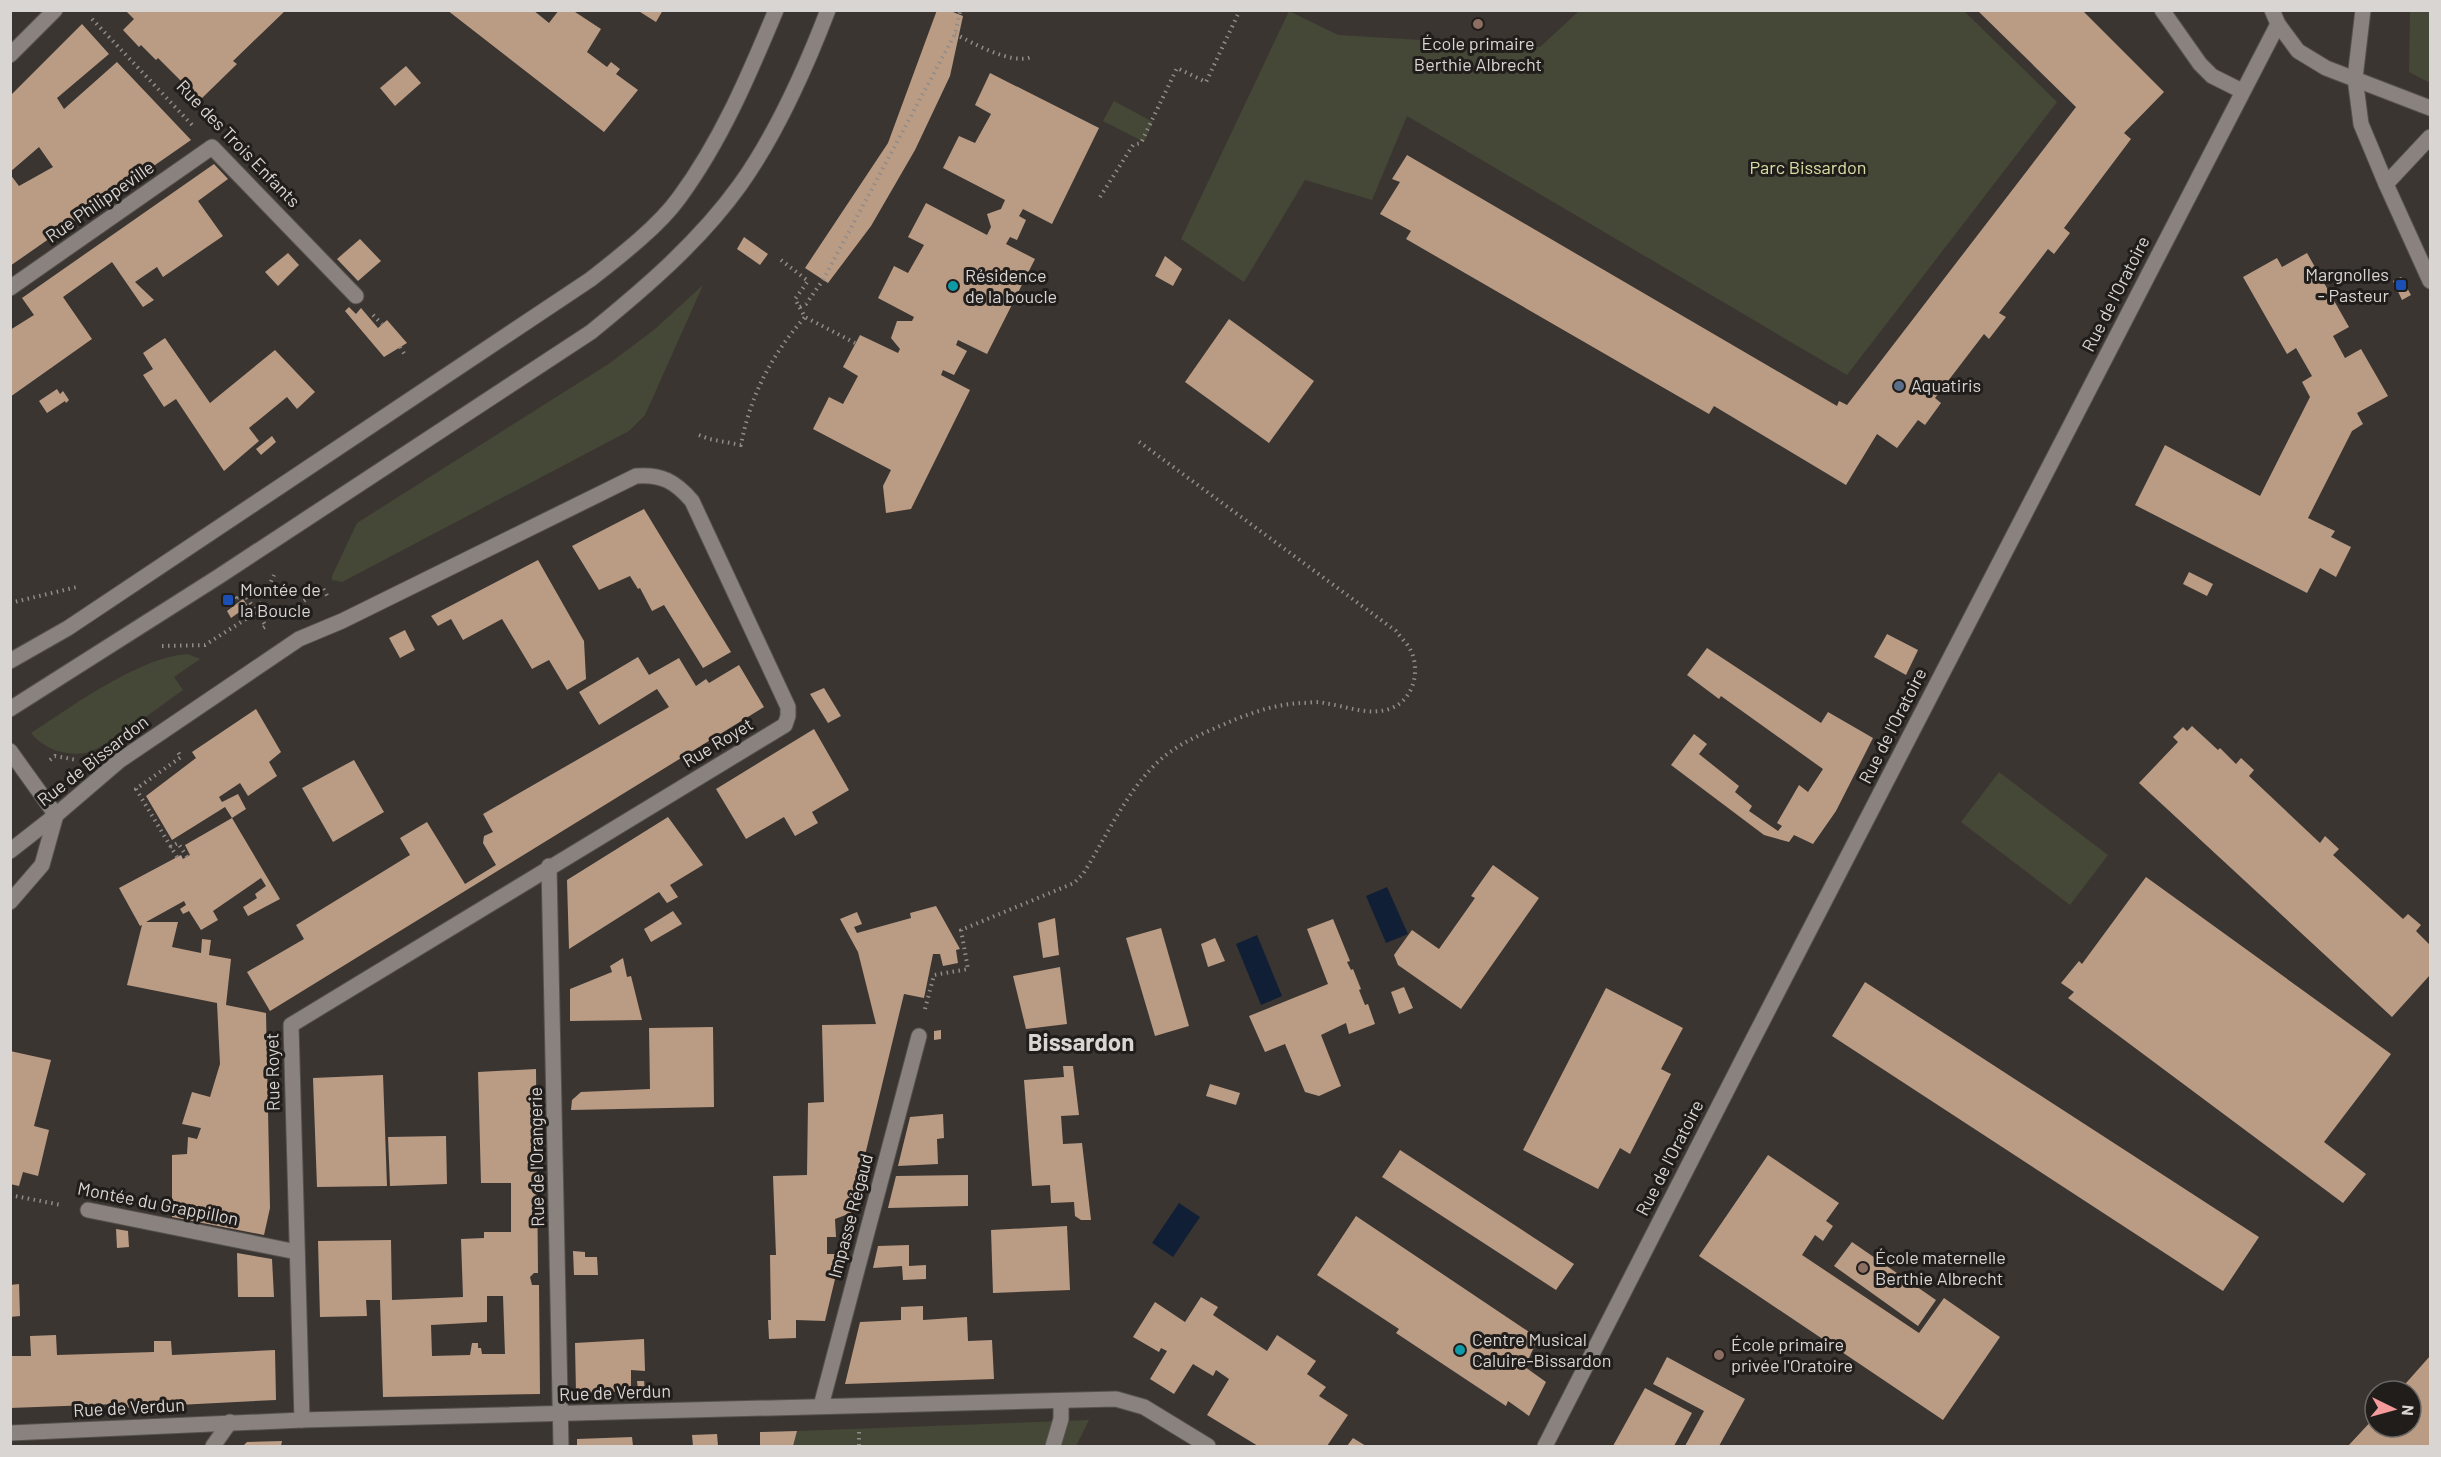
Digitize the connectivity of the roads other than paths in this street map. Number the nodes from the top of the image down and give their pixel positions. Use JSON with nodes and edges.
{"nodes":[{"id":1,"x":55,"y":10,"type":"edge"},
{"id":2,"x":767,"y":10,"type":"edge"},
{"id":3,"x":776,"y":10,"type":"edge"},
{"id":4,"x":828,"y":10,"type":"edge"},
{"id":5,"x":2162,"y":10,"type":"edge"},
{"id":6,"x":2362,"y":12,"type":"edge"},
{"id":7,"x":2275,"y":17,"type":"edge"},
{"id":8,"x":759,"y":51,"type":"junction"},
{"id":9,"x":10,"y":55,"type":"edge"},
{"id":10,"x":2355,"y":78,"type":"junction"},
{"id":11,"x":2242,"y":91,"type":"junction"},
{"id":12,"x":2430,"y":108,"type":"edge"},
{"id":13,"x":2430,"y":137,"type":"edge"},
{"id":14,"x":212,"y":147,"type":"joint"},
{"id":15,"x":2386,"y":184,"type":"junction"},
{"id":16,"x":2430,"y":281,"type":"edge"},
{"id":17,"x":10,"y":288,"type":"edge"},
{"id":18,"x":356,"y":297,"type":"dead end"},
{"id":19,"x":10,"y":661,"type":"edge"},
{"id":20,"x":10,"y":709,"type":"edge"},
{"id":21,"x":171,"y":725,"type":"joint"},
{"id":22,"x":14,"y":756,"type":"edge"},
{"id":23,"x":56,"y":815,"type":"junction"},
{"id":24,"x":10,"y":851,"type":"edge"},
{"id":25,"x":549,"y":866,"type":"junction"},
{"id":26,"x":10,"y":902,"type":"edge"},
{"id":27,"x":918,"y":1036,"type":"road end"},
{"id":28,"x":88,"y":1210,"type":"road end"},
{"id":29,"x":297,"y":1252,"type":"junction"},
{"id":30,"x":1061,"y":1401,"type":"junction"},
{"id":31,"x":821,"y":1406,"type":"junction"},
{"id":32,"x":561,"y":1414,"type":"junction"},
{"id":33,"x":302,"y":1420,"type":"junction"},
{"id":34,"x":230,"y":1422,"type":"junction"},
{"id":35,"x":10,"y":1433,"type":"edge"},
{"id":36,"x":213,"y":1446,"type":"edge"},
{"id":37,"x":561,"y":1446,"type":"edge"},
{"id":38,"x":1053,"y":1446,"type":"edge"},
{"id":39,"x":1208,"y":1446,"type":"edge"},
{"id":40,"x":1545,"y":1446,"type":"edge"}],
"edges":[{"from":1,"to":9,"type":"street"},
{"from":2,"to":8,"type":"street"},
{"from":3,"to":8,"type":"street"},
{"from":4,"to":20,"type":"street"},
{"from":5,"to":11,"type":"street"},
{"from":6,"to":10,"type":"street"},
{"from":7,"to":10,"type":"street"},
{"from":7,"to":11,"type":"street","name":"Rue de l'Oratoire"},
{"from":8,"to":19,"type":"street"},
{"from":10,"to":12,"type":"street"},
{"from":10,"to":15,"type":"street"},
{"from":11,"to":40,"type":"street","name":"Rue de l'Oratoire"},
{"from":13,"to":15,"type":"street"},
{"from":14,"to":17,"type":"street","name":"Rue Philippeville"},
{"from":14,"to":18,"type":"street","name":"Rue des Trois Enfants"},
{"from":15,"to":16,"type":"street"},
{"from":21,"to":23,"type":"street","name":"Rue de Bissardon"},
{"from":21,"to":25,"type":"street","name":"Rue Royet"},
{"from":22,"to":23,"type":"street"},
{"from":23,"to":24,"type":"street","name":"Rue de Bissardon"},
{"from":23,"to":26,"type":"street"},
{"from":25,"to":29,"type":"street","name":"Rue Royet"},
{"from":25,"to":32,"type":"street","name":"Rue de l'Orangerie"},
{"from":27,"to":31,"type":"street","name":"Impasse Régaud"},
{"from":28,"to":29,"type":"street","name":"Montée du Grappillon"},
{"from":29,"to":33,"type":"street","name":"Rue Royet"},
{"from":30,"to":31,"type":"street","name":"Rue de Verdun"},
{"from":30,"to":38,"type":"street"},
{"from":30,"to":39,"type":"street","name":"Rue de Verdun"},
{"from":31,"to":32,"type":"street","name":"Rue de Verdun"},
{"from":32,"to":33,"type":"street","name":"Rue de Verdun"},
{"from":32,"to":37,"type":"street","name":"Rue de l'Orangerie"},
{"from":33,"to":34,"type":"street","name":"Rue de Verdun"},
{"from":34,"to":35,"type":"street","name":"Rue de Verdun"},
{"from":34,"to":36,"type":"street"}]}
